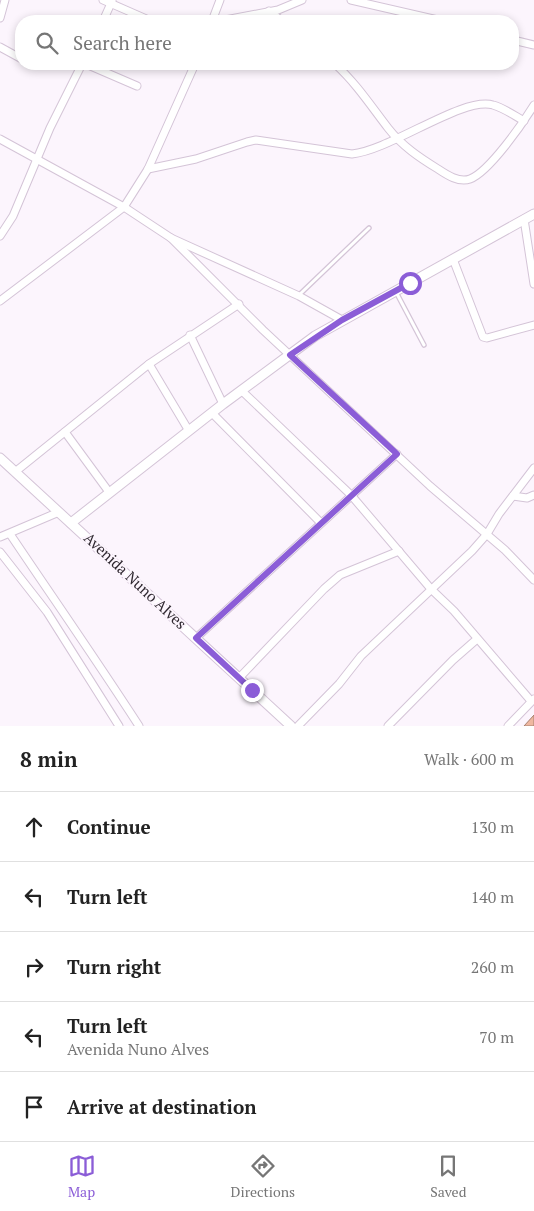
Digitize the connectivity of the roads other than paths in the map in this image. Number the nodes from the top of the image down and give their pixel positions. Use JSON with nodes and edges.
{"nodes":[{"id":1,"x":5,"y":0,"type":"edge"},
{"id":2,"x":103,"y":0,"type":"edge"},
{"id":3,"x":220,"y":0,"type":"edge"},
{"id":4,"x":302,"y":0,"type":"edge"},
{"id":5,"x":351,"y":0,"type":"edge"},
{"id":6,"x":112,"y":2,"type":"edge"},
{"id":7,"x":269,"y":11,"type":"junction"},
{"id":8,"x":106,"y":15,"type":"edge"},
{"id":9,"x":138,"y":15,"type":"edge"},
{"id":10,"x":214,"y":15,"type":"edge"},
{"id":11,"x":249,"y":15,"type":"edge"},
{"id":12,"x":274,"y":15,"type":"edge"},
{"id":13,"x":416,"y":15,"type":"edge"},
{"id":14,"x":0,"y":18,"type":"edge"},
{"id":15,"x":519,"y":42,"type":"edge"},
{"id":16,"x":534,"y":46,"type":"edge"},
{"id":17,"x":0,"y":47,"type":"edge"},
{"id":18,"x":15,"y":55,"type":"edge"},
{"id":19,"x":79,"y":70,"type":"edge"},
{"id":20,"x":100,"y":70,"type":"edge"},
{"id":21,"x":192,"y":70,"type":"edge"},
{"id":22,"x":341,"y":70,"type":"edge"},
{"id":23,"x":138,"y":86,"type":"dead end"},
{"id":24,"x":534,"y":105,"type":"edge"},
{"id":25,"x":524,"y":121,"type":"junction"},
{"id":26,"x":0,"y":139,"type":"edge"},
{"id":27,"x":398,"y":139,"type":"junction"},
{"id":28,"x":38,"y":160,"type":"junction"},
{"id":29,"x":148,"y":169,"type":"junction"},
{"id":30,"x":124,"y":207,"type":"junction"},
{"id":31,"x":534,"y":214,"type":"edge"},
{"id":32,"x":524,"y":219,"type":"junction"},
{"id":33,"x":369,"y":228,"type":"dead end"},
{"id":34,"x":0,"y":236,"type":"edge"},
{"id":35,"x":171,"y":238,"type":"junction"},
{"id":36,"x":452,"y":259,"type":"junction"},
{"id":37,"x":534,"y":284,"type":"edge"},
{"id":38,"x":396,"y":292,"type":"junction"},
{"id":39,"x":299,"y":296,"type":"junction"},
{"id":40,"x":0,"y":302,"type":"edge"},
{"id":41,"x":239,"y":304,"type":"junction"},
{"id":42,"x":342,"y":320,"type":"junction"},
{"id":43,"x":534,"y":325,"type":"edge"},
{"id":44,"x":190,"y":335,"type":"junction"},
{"id":45,"x":424,"y":345,"type":"dead end"},
{"id":46,"x":290,"y":355,"type":"junction"},
{"id":47,"x":149,"y":364,"type":"junction"},
{"id":48,"x":242,"y":391,"type":"junction"},
{"id":49,"x":223,"y":404,"type":"junction"},
{"id":50,"x":212,"y":413,"type":"junction"},
{"id":51,"x":188,"y":431,"type":"junction"},
{"id":52,"x":65,"y":432,"type":"junction"},
{"id":53,"x":397,"y":454,"type":"junction"},
{"id":54,"x":0,"y":458,"type":"edge"},
{"id":55,"x":534,"y":468,"type":"edge"},
{"id":56,"x":15,"y":472,"type":"junction"},
{"id":57,"x":109,"y":492,"type":"junction"},
{"id":58,"x":351,"y":495,"type":"junction"},
{"id":59,"x":534,"y":495,"type":"edge"},
{"id":60,"x":513,"y":496,"type":"junction"},
{"id":61,"x":59,"y":512,"type":"junction"},
{"id":62,"x":71,"y":522,"type":"junction"},
{"id":63,"x":321,"y":523,"type":"junction"},
{"id":64,"x":10,"y":534,"type":"junction"},
{"id":65,"x":487,"y":534,"type":"junction"},
{"id":66,"x":0,"y":537,"type":"edge"},
{"id":67,"x":399,"y":551,"type":"junction"},
{"id":68,"x":0,"y":552,"type":"edge"},
{"id":69,"x":534,"y":580,"type":"edge"},
{"id":70,"x":431,"y":589,"type":"junction"},
{"id":71,"x":196,"y":638,"type":"junction"},
{"id":72,"x":477,"y":639,"type":"junction"},
{"id":73,"x":239,"y":678,"type":"junction"},
{"id":74,"x":533,"y":700,"type":"edge"},
{"id":75,"x":119,"y":726,"type":"edge"},
{"id":76,"x":139,"y":726,"type":"edge"},
{"id":77,"x":291,"y":726,"type":"edge"},
{"id":78,"x":298,"y":726,"type":"edge"},
{"id":79,"x":388,"y":726,"type":"edge"},
{"id":80,"x":508,"y":726,"type":"edge"}],
"edges":[{"from":1,"to":14,"type":"street"},
{"from":2,"to":6,"type":"street"},
{"from":3,"to":10,"type":"street"},
{"from":4,"to":7,"type":"street"},
{"from":5,"to":13,"type":"street"},
{"from":6,"to":8,"type":"street"},
{"from":6,"to":9,"type":"street"},
{"from":7,"to":11,"type":"street"},
{"from":7,"to":12,"type":"street"},
{"from":15,"to":16,"type":"street"},
{"from":17,"to":18,"type":"street"},
{"from":19,"to":28,"type":"street"},
{"from":20,"to":23,"type":"street"},
{"from":21,"to":29,"type":"street"},
{"from":22,"to":27,"type":"street"},
{"from":24,"to":25,"type":"street"},
{"from":25,"to":27,"type":"street"},
{"from":25,"to":27,"type":"street"},
{"from":26,"to":28,"type":"street"},
{"from":27,"to":29,"type":"street"},
{"from":28,"to":30,"type":"street"},
{"from":28,"to":34,"type":"street"},
{"from":29,"to":30,"type":"street"},
{"from":30,"to":35,"type":"street"},
{"from":30,"to":40,"type":"street"},
{"from":31,"to":32,"type":"street"},
{"from":32,"to":36,"type":"street"},
{"from":32,"to":37,"type":"street"},
{"from":33,"to":39,"type":"lane"},
{"from":35,"to":39,"type":"street"},
{"from":35,"to":41,"type":"street"},
{"from":36,"to":38,"type":"street"},
{"from":36,"to":43,"type":"street"},
{"from":38,"to":42,"type":"street"},
{"from":38,"to":45,"type":"lane"},
{"from":39,"to":42,"type":"street"},
{"from":41,"to":44,"type":"street"},
{"from":41,"to":46,"type":"street"},
{"from":42,"to":46,"type":"street"},
{"from":44,"to":47,"type":"street"},
{"from":44,"to":49,"type":"street"},
{"from":46,"to":48,"type":"street"},
{"from":46,"to":53,"type":"street"},
{"from":47,"to":51,"type":"street"},
{"from":47,"to":52,"type":"street"},
{"from":48,"to":49,"type":"street"},
{"from":48,"to":58,"type":"street"},
{"from":49,"to":50,"type":"street"},
{"from":50,"to":51,"type":"street"},
{"from":50,"to":63,"type":"street"},
{"from":51,"to":57,"type":"street"},
{"from":52,"to":56,"type":"street"},
{"from":52,"to":57,"type":"street"},
{"from":53,"to":58,"type":"street"},
{"from":53,"to":65,"type":"street"},
{"from":54,"to":56,"type":"street","name":"Avenida Nuno Alves"},
{"from":55,"to":60,"type":"street"},
{"from":56,"to":61,"type":"street","name":"Avenida Nuno Alves"},
{"from":57,"to":62,"type":"street"},
{"from":58,"to":63,"type":"street"},
{"from":58,"to":67,"type":"street"},
{"from":59,"to":60,"type":"street"},
{"from":60,"to":65,"type":"street"},
{"from":61,"to":62,"type":"street","name":"Avenida Nuno Alves"},
{"from":61,"to":64,"type":"street"},
{"from":62,"to":71,"type":"street","name":"Avenida Nuno Alves"},
{"from":63,"to":71,"type":"street"},
{"from":64,"to":66,"type":"street"},
{"from":64,"to":76,"type":"street"},
{"from":65,"to":69,"type":"street"},
{"from":65,"to":70,"type":"street"},
{"from":67,"to":70,"type":"street"},
{"from":67,"to":73,"type":"street"},
{"from":68,"to":75,"type":"street"},
{"from":70,"to":72,"type":"street"},
{"from":70,"to":78,"type":"street"},
{"from":71,"to":73,"type":"street","name":"Avenida Nuno Alves"},
{"from":72,"to":74,"type":"street"},
{"from":72,"to":79,"type":"street"},
{"from":73,"to":77,"type":"street","name":"Avenida Nuno Alves"},
{"from":74,"to":80,"type":"street"}]}
